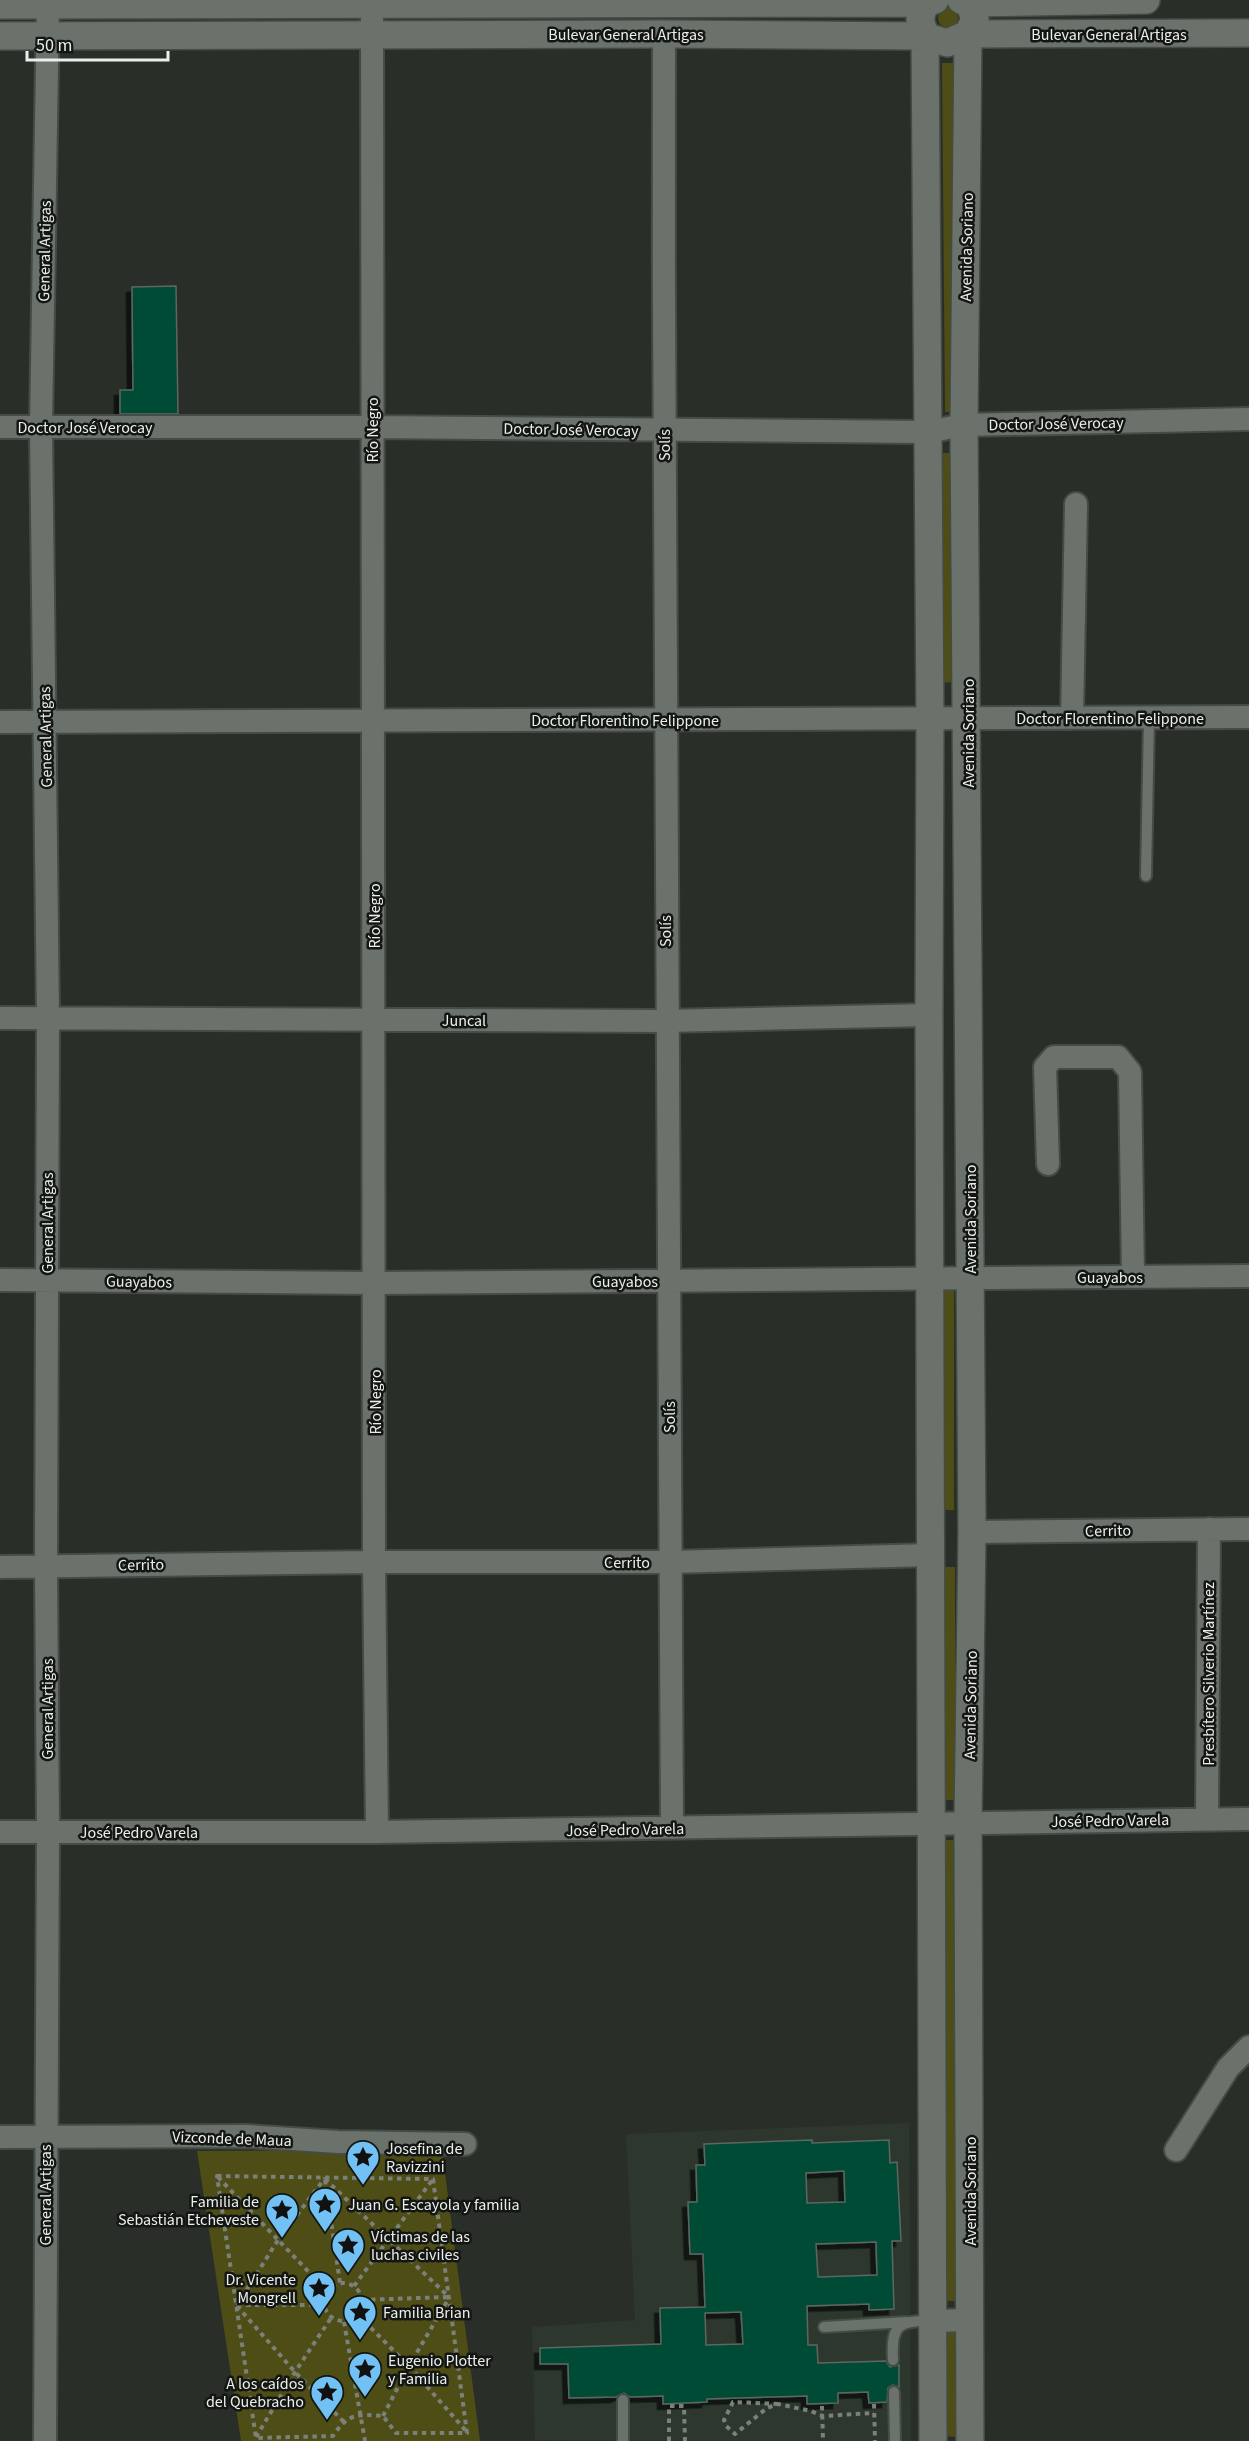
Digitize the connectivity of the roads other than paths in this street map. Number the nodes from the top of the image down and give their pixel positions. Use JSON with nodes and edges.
{"nodes":[{"id":1,"x":1146,"y":0,"type":"edge"},
{"id":2,"x":929,"y":1,"type":"edge"},
{"id":3,"x":966,"y":1,"type":"edge"},
{"id":4,"x":372,"y":3,"type":"edge"},
{"id":5,"x":0,"y":4,"type":"edge"},
{"id":6,"x":48,"y":4,"type":"junction"},
{"id":7,"x":1249,"y":33,"type":"edge"},
{"id":8,"x":664,"y":34,"type":"junction"},
{"id":9,"x":968,"y":34,"type":"junction"},
{"id":10,"x":0,"y":36,"type":"edge"},
{"id":11,"x":372,"y":36,"type":"junction"},
{"id":12,"x":925,"y":36,"type":"junction"},
{"id":13,"x":48,"y":37,"type":"junction"},
{"id":14,"x":1249,"y":419,"type":"edge"},
{"id":15,"x":964,"y":424,"type":"junction"},
{"id":16,"x":0,"y":427,"type":"edge"},
{"id":17,"x":41,"y":427,"type":"junction"},
{"id":18,"x":372,"y":427,"type":"junction"},
{"id":19,"x":663,"y":430,"type":"junction"},
{"id":20,"x":927,"y":432,"type":"junction"},
{"id":21,"x":1076,"y":504,"type":"dead end"},
{"id":22,"x":1149,"y":717,"type":"junction"},
{"id":23,"x":1249,"y":717,"type":"edge"},
{"id":24,"x":930,"y":718,"type":"junction"},
{"id":25,"x":968,"y":718,"type":"junction"},
{"id":26,"x":1072,"y":718,"type":"junction"},
{"id":27,"x":666,"y":719,"type":"junction"},
{"id":28,"x":373,"y":720,"type":"junction"},
{"id":29,"x":0,"y":722,"type":"edge"},
{"id":30,"x":45,"y":722,"type":"junction"},
{"id":31,"x":1146,"y":876,"type":"dead end"},
{"id":32,"x":929,"y":1015,"type":"junction"},
{"id":33,"x":48,"y":1017,"type":"junction"},
{"id":34,"x":0,"y":1018,"type":"edge"},
{"id":35,"x":374,"y":1019,"type":"junction"},
{"id":36,"x":664,"y":1021,"type":"junction"},
{"id":37,"x":1048,"y":1164,"type":"dead end"},
{"id":38,"x":1249,"y":1276,"type":"edge"},
{"id":39,"x":929,"y":1277,"type":"junction"},
{"id":40,"x":970,"y":1277,"type":"junction"},
{"id":41,"x":1133,"y":1277,"type":"junction"},
{"id":42,"x":0,"y":1280,"type":"edge"},
{"id":43,"x":47,"y":1280,"type":"junction"},
{"id":44,"x":669,"y":1281,"type":"junction"},
{"id":45,"x":375,"y":1283,"type":"junction"},
{"id":46,"x":1209,"y":1529,"type":"junction"},
{"id":47,"x":1249,"y":1529,"type":"edge"},
{"id":48,"x":972,"y":1532,"type":"junction"},
{"id":49,"x":930,"y":1555,"type":"junction"},
{"id":50,"x":374,"y":1562,"type":"junction"},
{"id":51,"x":670,"y":1562,"type":"junction"},
{"id":52,"x":46,"y":1565,"type":"junction"},
{"id":53,"x":0,"y":1567,"type":"edge"},
{"id":54,"x":1207,"y":1819,"type":"junction"},
{"id":55,"x":1249,"y":1819,"type":"edge"},
{"id":56,"x":932,"y":1822,"type":"junction"},
{"id":57,"x":968,"y":1822,"type":"junction"},
{"id":58,"x":672,"y":1828,"type":"junction"},
{"id":59,"x":0,"y":1832,"type":"edge"},
{"id":60,"x":48,"y":1832,"type":"junction"},
{"id":61,"x":377,"y":1832,"type":"junction"},
{"id":62,"x":1249,"y":2047,"type":"edge"},
{"id":63,"x":0,"y":2136,"type":"edge"},
{"id":64,"x":45,"y":2137,"type":"junction"},
{"id":65,"x":465,"y":2144,"type":"dead end"},
{"id":66,"x":1176,"y":2150,"type":"dead end"},
{"id":67,"x":970,"y":2320,"type":"junction"},
{"id":68,"x":934,"y":2321,"type":"junction"},
{"id":69,"x":906,"y":2322,"type":"junction"},
{"id":70,"x":824,"y":2327,"type":"dead end"},
{"id":71,"x":893,"y":2360,"type":"dead end"},
{"id":72,"x":894,"y":2392,"type":"dead end"},
{"id":73,"x":623,"y":2400,"type":"dead end"},
{"id":74,"x":45,"y":2441,"type":"edge"},
{"id":75,"x":623,"y":2441,"type":"edge"},
{"id":76,"x":895,"y":2441,"type":"edge"},
{"id":77,"x":933,"y":2441,"type":"edge"},
{"id":78,"x":970,"y":2441,"type":"edge"}],
"edges":[{"from":1,"to":3,"type":"street","name":"Bulevar General Artigas"},
{"from":2,"to":4,"type":"street","name":"Bulevar General Artigas"},
{"from":2,"to":12,"type":"street"},
{"from":3,"to":9,"type":"street","name":"Avenida Soriano"},
{"from":4,"to":6,"type":"street","name":"Bulevar General Artigas"},
{"from":4,"to":11,"type":"street","name":"Río Negro"},
{"from":5,"to":6,"type":"street","name":"Bulevar General Artigas"},
{"from":6,"to":13,"type":"street","name":"General Artigas"},
{"from":7,"to":9,"type":"street","name":"Bulevar General Artigas"},
{"from":8,"to":11,"type":"street","name":"Bulevar General Artigas"},
{"from":8,"to":12,"type":"street","name":"Bulevar General Artigas"},
{"from":8,"to":19,"type":"street","name":"Solís"},
{"from":9,"to":12,"type":"street","name":"Bulevar General Artigas"},
{"from":9,"to":15,"type":"street","name":"Avenida Soriano"},
{"from":10,"to":13,"type":"street","name":"Bulevar General Artigas"},
{"from":11,"to":13,"type":"street","name":"Bulevar General Artigas"},
{"from":11,"to":18,"type":"street","name":"Río Negro"},
{"from":12,"to":20,"type":"street"},
{"from":13,"to":17,"type":"street","name":"General Artigas"},
{"from":14,"to":15,"type":"street","name":"Doctor José Verocay"},
{"from":15,"to":20,"type":"street","name":"Doctor José Verocay"},
{"from":15,"to":25,"type":"street","name":"Avenida Soriano"},
{"from":16,"to":17,"type":"street","name":"Doctor José Verocay"},
{"from":17,"to":18,"type":"street","name":"Doctor José Verocay"},
{"from":17,"to":30,"type":"street","name":"General Artigas"},
{"from":18,"to":19,"type":"street","name":"Doctor José Verocay"},
{"from":18,"to":28,"type":"street","name":"Río Negro"},
{"from":19,"to":20,"type":"street","name":"Doctor José Verocay"},
{"from":19,"to":27,"type":"street","name":"Solís"},
{"from":20,"to":24,"type":"street"},
{"from":21,"to":26,"type":"street"},
{"from":22,"to":23,"type":"street","name":"Doctor Florentino Felippone"},
{"from":22,"to":26,"type":"street","name":"Doctor Florentino Felippone"},
{"from":22,"to":31,"type":"lane"},
{"from":24,"to":25,"type":"street","name":"Doctor Florentino Felippone"},
{"from":24,"to":27,"type":"street","name":"Doctor Florentino Felippone"},
{"from":24,"to":32,"type":"street"},
{"from":25,"to":26,"type":"street","name":"Doctor Florentino Felippone"},
{"from":25,"to":40,"type":"street","name":"Avenida Soriano"},
{"from":27,"to":28,"type":"street","name":"Doctor Florentino Felippone"},
{"from":27,"to":36,"type":"street","name":"Solís"},
{"from":28,"to":30,"type":"street","name":"Doctor Florentino Felippone"},
{"from":28,"to":35,"type":"street","name":"Río Negro"},
{"from":29,"to":30,"type":"street","name":"Doctor Florentino Felippone"},
{"from":30,"to":33,"type":"street","name":"General Artigas"},
{"from":32,"to":36,"type":"street","name":"Juncal"},
{"from":32,"to":39,"type":"street"},
{"from":33,"to":34,"type":"street","name":"Juncal"},
{"from":33,"to":35,"type":"street","name":"Juncal"},
{"from":33,"to":43,"type":"street","name":"General Artigas"},
{"from":35,"to":36,"type":"street","name":"Juncal"},
{"from":35,"to":45,"type":"street","name":"Río Negro"},
{"from":36,"to":44,"type":"street","name":"Solís"},
{"from":37,"to":41,"type":"street"},
{"from":38,"to":41,"type":"street","name":"Guayabos"},
{"from":39,"to":40,"type":"street","name":"Guayabos"},
{"from":39,"to":44,"type":"street","name":"Guayabos"},
{"from":39,"to":49,"type":"street"},
{"from":40,"to":41,"type":"street","name":"Guayabos"},
{"from":40,"to":48,"type":"street","name":"Avenida Soriano"},
{"from":42,"to":43,"type":"street","name":"Guayabos"},
{"from":43,"to":45,"type":"street","name":"Guayabos"},
{"from":43,"to":52,"type":"street","name":"General Artigas"},
{"from":44,"to":45,"type":"street","name":"Guayabos"},
{"from":44,"to":51,"type":"street","name":"Solís"},
{"from":45,"to":50,"type":"street","name":"Río Negro"},
{"from":46,"to":47,"type":"street","name":"Cerrito"},
{"from":46,"to":48,"type":"street","name":"Cerrito"},
{"from":46,"to":54,"type":"street","name":"Presbítero Silverio Martínez"},
{"from":48,"to":49,"type":"street","name":"Cerrito"},
{"from":48,"to":57,"type":"street","name":"Avenida Soriano"},
{"from":49,"to":51,"type":"street","name":"Cerrito"},
{"from":49,"to":56,"type":"street"},
{"from":50,"to":51,"type":"street","name":"Cerrito"},
{"from":50,"to":52,"type":"street","name":"Cerrito"},
{"from":50,"to":61,"type":"street","name":"Río Negro"},
{"from":51,"to":58,"type":"street","name":"Solís"},
{"from":52,"to":53,"type":"street","name":"Cerrito"},
{"from":52,"to":60,"type":"street","name":"General Artigas"},
{"from":54,"to":55,"type":"street","name":"José Pedro Varela"},
{"from":54,"to":57,"type":"street","name":"José Pedro Varela"},
{"from":56,"to":57,"type":"street","name":"José Pedro Varela"},
{"from":56,"to":58,"type":"street","name":"José Pedro Varela"},
{"from":56,"to":68,"type":"street"},
{"from":57,"to":67,"type":"street","name":"Avenida Soriano"},
{"from":58,"to":61,"type":"street","name":"José Pedro Varela"},
{"from":59,"to":60,"type":"street","name":"José Pedro Varela"},
{"from":60,"to":61,"type":"street","name":"José Pedro Varela"},
{"from":60,"to":64,"type":"street","name":"General Artigas"},
{"from":62,"to":66,"type":"street"},
{"from":63,"to":64,"type":"street","name":"Vizconde de Maua"},
{"from":64,"to":65,"type":"street","name":"Vizconde de Maua"},
{"from":64,"to":74,"type":"street","name":"General Artigas"},
{"from":67,"to":68,"type":"street"},
{"from":67,"to":78,"type":"street","name":"Avenida Soriano"},
{"from":68,"to":69,"type":"lane"},
{"from":68,"to":77,"type":"street"},
{"from":69,"to":70,"type":"lane"},
{"from":69,"to":71,"type":"lane"},
{"from":72,"to":76,"type":"lane"},
{"from":73,"to":75,"type":"lane"}]}
